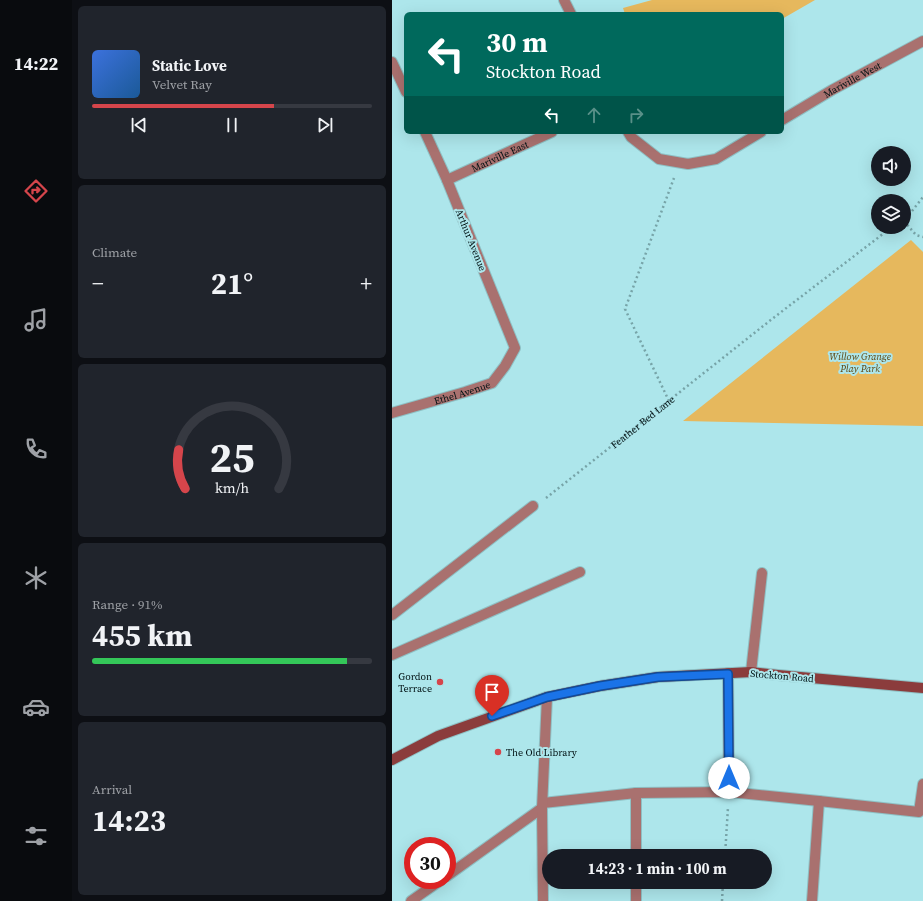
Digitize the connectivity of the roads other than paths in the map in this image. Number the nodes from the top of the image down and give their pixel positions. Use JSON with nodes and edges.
{"nodes":[{"id":1,"x":564,"y":0,"type":"edge"},
{"id":2,"x":570,"y":12,"type":"edge"},
{"id":3,"x":923,"y":41,"type":"edge"},
{"id":4,"x":392,"y":62,"type":"edge"},
{"id":5,"x":404,"y":88,"type":"edge"},
{"id":6,"x":784,"y":119,"type":"edge"},
{"id":7,"x":426,"y":134,"type":"edge"},
{"id":8,"x":548,"y":134,"type":"edge"},
{"id":9,"x":629,"y":134,"type":"edge"},
{"id":10,"x":758,"y":134,"type":"edge"},
{"id":11,"x":447,"y":180,"type":"junction"},
{"id":12,"x":515,"y":348,"type":"joint"},
{"id":13,"x":392,"y":413,"type":"edge"},
{"id":14,"x":533,"y":506,"type":"road end"},
{"id":15,"x":580,"y":572,"type":"dead end"},
{"id":16,"x":762,"y":573,"type":"dead end"},
{"id":17,"x":392,"y":615,"type":"edge"},
{"id":18,"x":392,"y":655,"type":"edge"},
{"id":19,"x":751,"y":672,"type":"junction"},
{"id":20,"x":728,"y":674,"type":"junction"},
{"id":21,"x":923,"y":688,"type":"edge"},
{"id":22,"x":547,"y":697,"type":"junction"},
{"id":23,"x":392,"y":760,"type":"edge"},
{"id":24,"x":923,"y":784,"type":"edge"},
{"id":25,"x":729,"y":792,"type":"junction"},
{"id":26,"x":636,"y":793,"type":"junction"},
{"id":27,"x":819,"y":801,"type":"junction"},
{"id":28,"x":542,"y":805,"type":"junction"},
{"id":29,"x":636,"y":849,"type":"edge"},
{"id":30,"x":456,"y":869,"type":"edge"},
{"id":31,"x":428,"y":889,"type":"edge"},
{"id":32,"x":636,"y":889,"type":"edge"},
{"id":33,"x":411,"y":901,"type":"edge"},
{"id":34,"x":543,"y":901,"type":"edge"},
{"id":35,"x":636,"y":901,"type":"edge"},
{"id":36,"x":812,"y":901,"type":"edge"}],
"edges":[{"from":1,"to":2,"type":"street"},
{"from":3,"to":6,"type":"street","name":"Mariville West"},
{"from":4,"to":5,"type":"street"},
{"from":7,"to":11,"type":"street","name":"Arthur Avenue"},
{"from":8,"to":11,"type":"street","name":"Mariville East"},
{"from":9,"to":10,"type":"street"},
{"from":11,"to":12,"type":"street","name":"Arthur Avenue"},
{"from":12,"to":13,"type":"street","name":"Ethel Avenue"},
{"from":14,"to":17,"type":"street"},
{"from":15,"to":18,"type":"street"},
{"from":16,"to":19,"type":"street"},
{"from":19,"to":20,"type":"main road","name":"Stockton Road"},
{"from":19,"to":21,"type":"main road","name":"Stockton Road"},
{"from":20,"to":22,"type":"main road","name":"Stockton Road"},
{"from":20,"to":25,"type":"street"},
{"from":22,"to":23,"type":"main road","name":"Stockton Road"},
{"from":22,"to":28,"type":"street"},
{"from":24,"to":27,"type":"street"},
{"from":25,"to":26,"type":"street"},
{"from":25,"to":27,"type":"street"},
{"from":26,"to":28,"type":"street"},
{"from":26,"to":29,"type":"street"},
{"from":27,"to":36,"type":"street"},
{"from":28,"to":30,"type":"street"},
{"from":28,"to":34,"type":"street"},
{"from":31,"to":33,"type":"street"},
{"from":32,"to":35,"type":"street"}]}
